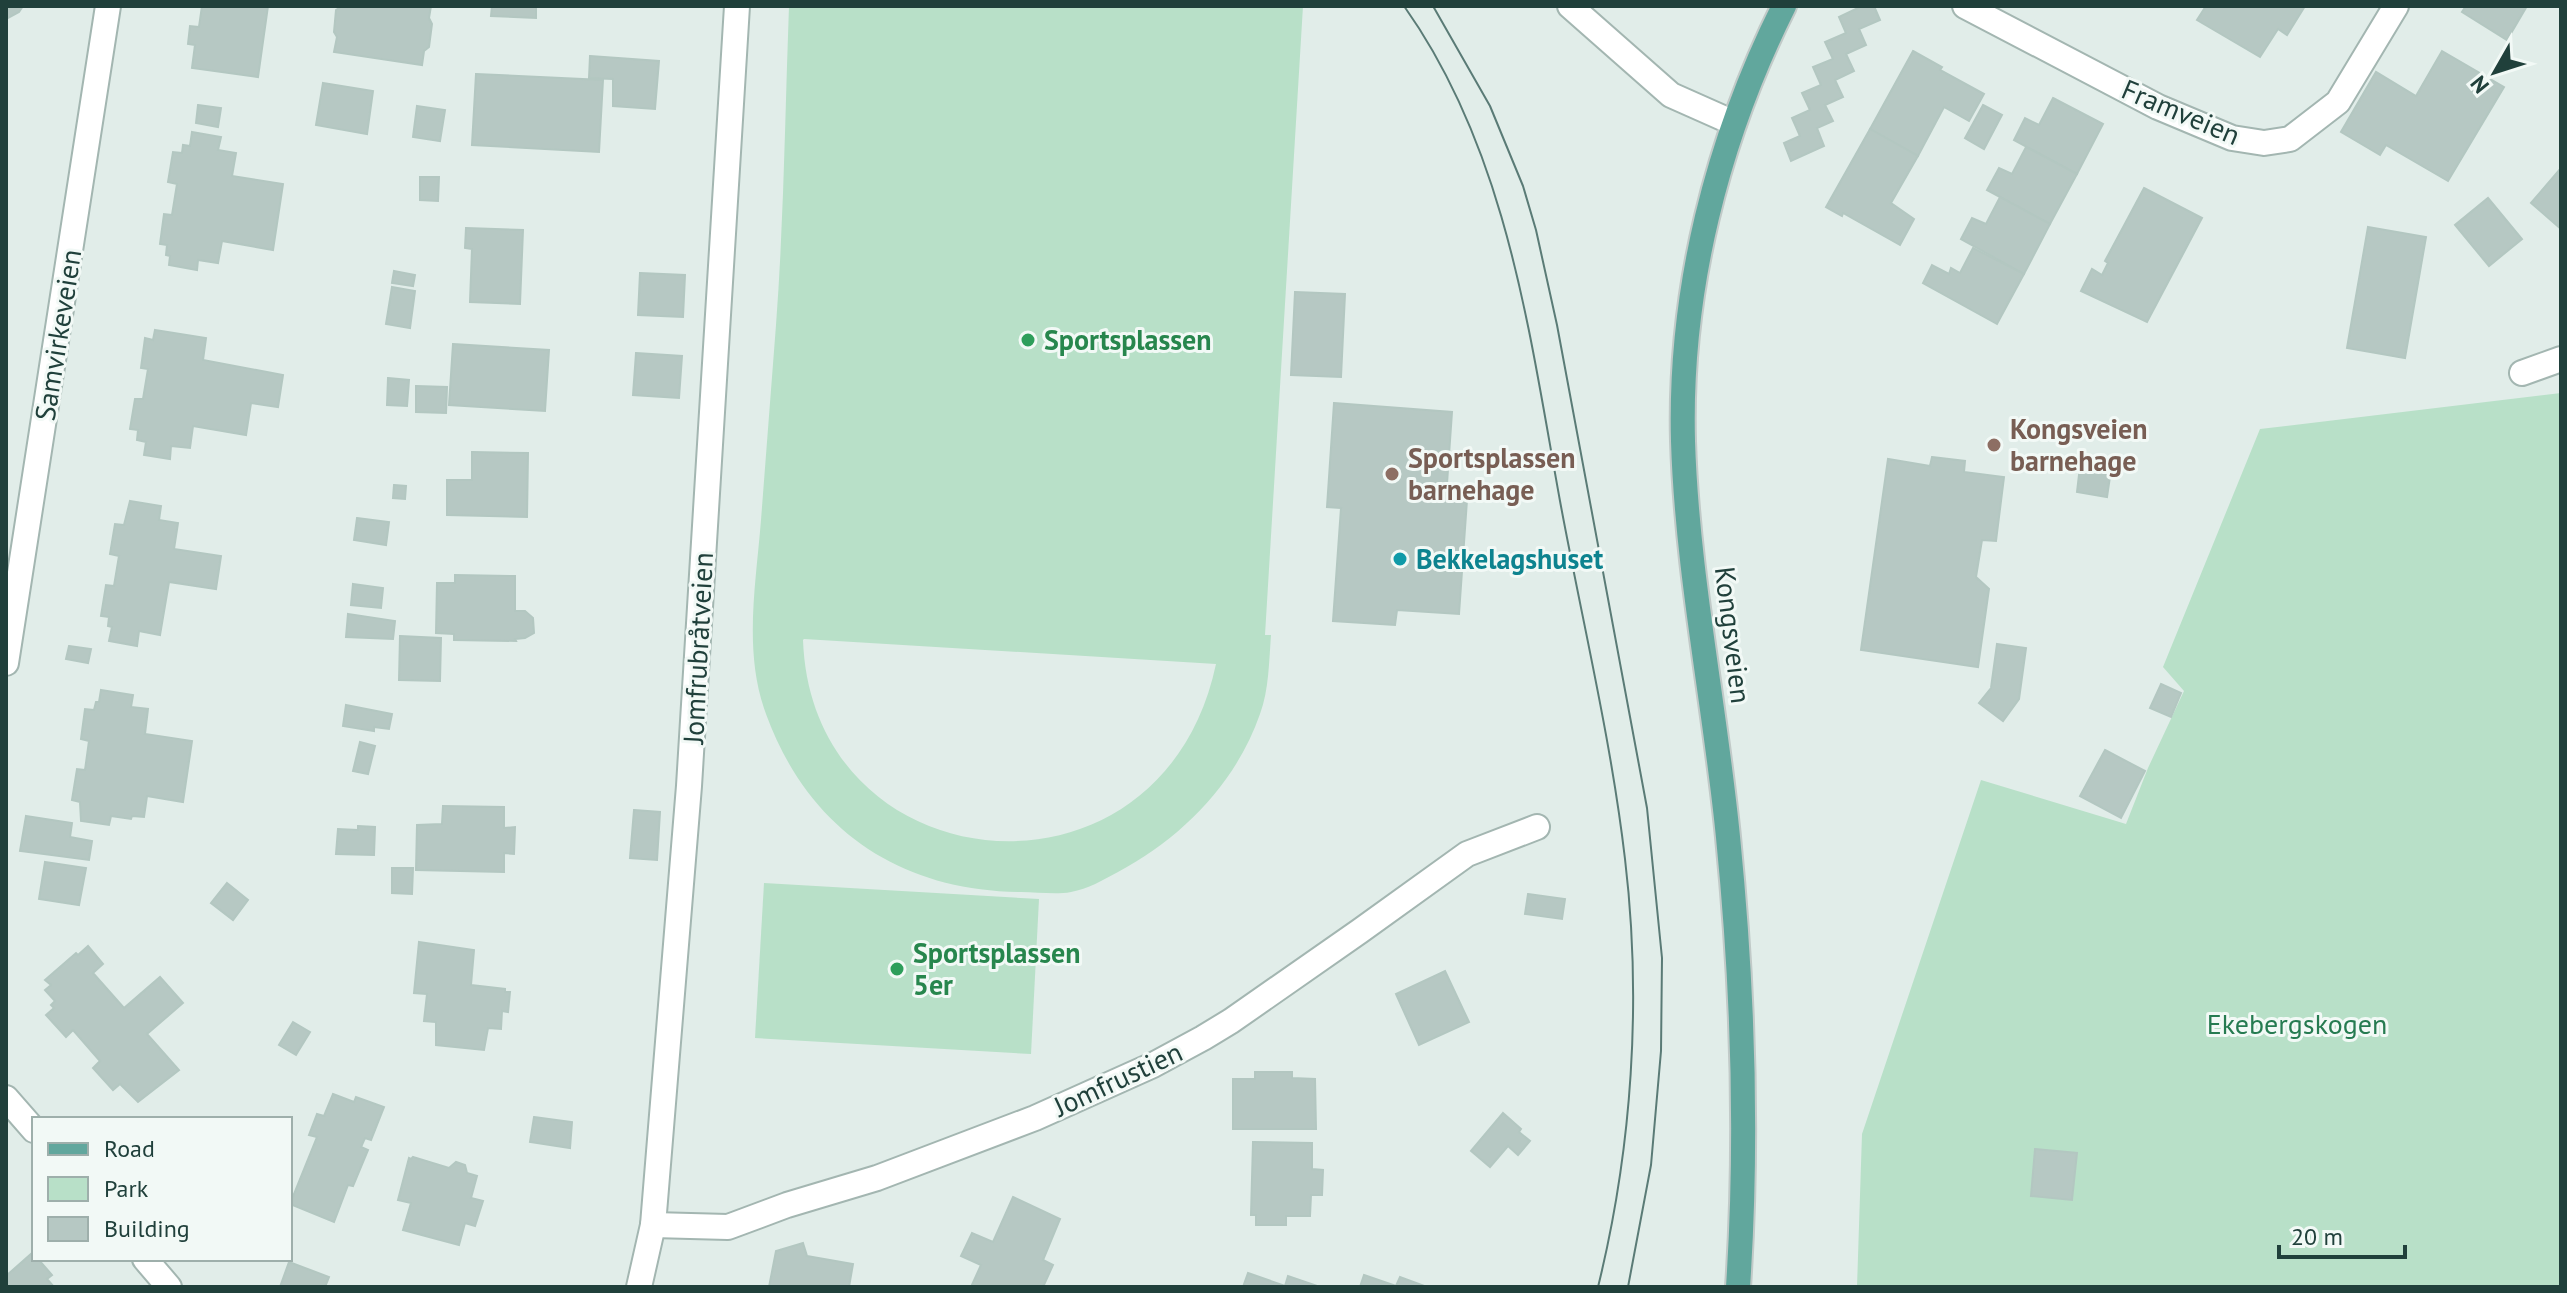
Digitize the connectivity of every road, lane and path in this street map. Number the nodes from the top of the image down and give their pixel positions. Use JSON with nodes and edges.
{"nodes":[{"id":1,"x":108,"y":6,"type":"edge"},
{"id":2,"x":737,"y":6,"type":"edge"},
{"id":3,"x":1570,"y":6,"type":"edge"},
{"id":4,"x":1784,"y":6,"type":"edge"},
{"id":5,"x":1965,"y":6,"type":"edge"},
{"id":6,"x":2396,"y":6,"type":"edge"},
{"id":7,"x":1734,"y":123,"type":"junction"},
{"id":8,"x":2561,"y":359,"type":"edge"},
{"id":9,"x":2522,"y":373,"type":"dead end"},
{"id":10,"x":6,"y":663,"type":"edge"},
{"id":11,"x":1537,"y":827,"type":"dead end"},
{"id":12,"x":6,"y":1098,"type":"edge"},
{"id":13,"x":32,"y":1128,"type":"edge"},
{"id":14,"x":653,"y":1225,"type":"junction"},
{"id":15,"x":147,"y":1261,"type":"edge"},
{"id":16,"x":169,"y":1287,"type":"edge"},
{"id":17,"x":639,"y":1287,"type":"edge"},
{"id":18,"x":1738,"y":1287,"type":"edge"}],
"edges":[{"from":1,"to":10,"type":"street","name":"Samvirkeveien"},
{"from":2,"to":14,"type":"street","name":"Jomfrubråtveien"},
{"from":3,"to":7,"type":"street"},
{"from":4,"to":7,"type":"main road","name":"Kongsveien"},
{"from":5,"to":6,"type":"street","name":"Framveien"},
{"from":7,"to":18,"type":"main road","name":"Kongsveien"},
{"from":8,"to":9,"type":"street"},
{"from":11,"to":14,"type":"street","name":"Jomfrustien"},
{"from":12,"to":13,"type":"street"},
{"from":14,"to":17,"type":"street","name":"Jomfrubråtveien"},
{"from":15,"to":16,"type":"street"}]}
